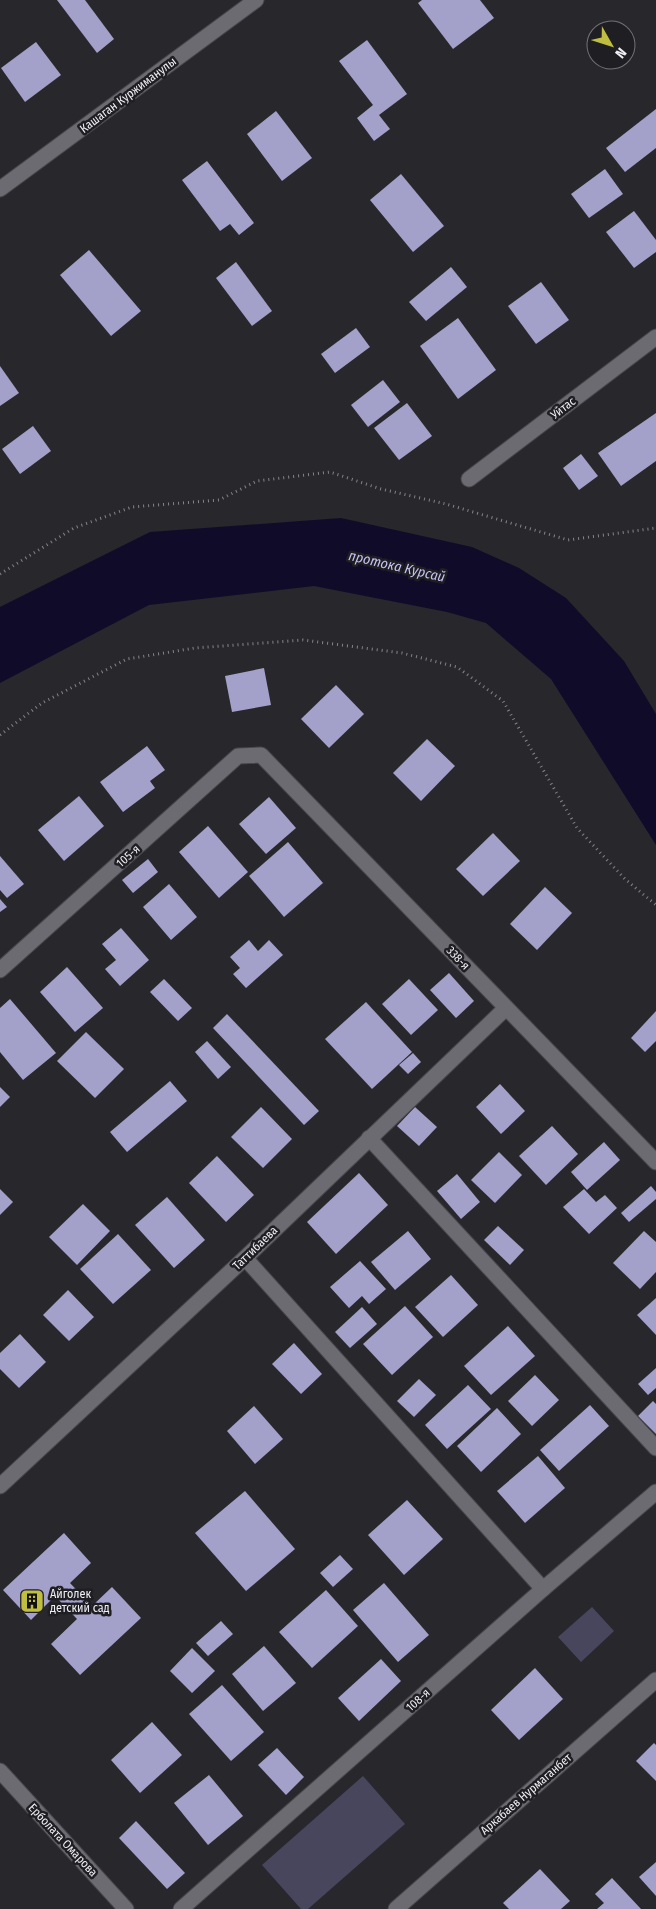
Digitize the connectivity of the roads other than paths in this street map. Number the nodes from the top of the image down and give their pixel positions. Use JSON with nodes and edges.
{"nodes":[{"id":1,"x":256,"y":0,"type":"edge"},
{"id":2,"x":0,"y":189,"type":"edge"},
{"id":3,"x":656,"y":337,"type":"edge"},
{"id":4,"x":469,"y":479,"type":"dead end"},
{"id":5,"x":261,"y":755,"type":"joint"},
{"id":6,"x":0,"y":970,"type":"edge"},
{"id":7,"x":506,"y":1008,"type":"junction"},
{"id":8,"x":369,"y":1138,"type":"junction"},
{"id":9,"x":656,"y":1162,"type":"edge"},
{"id":10,"x":245,"y":1258,"type":"junction"},
{"id":11,"x":656,"y":1448,"type":"edge"},
{"id":12,"x":0,"y":1486,"type":"edge"},
{"id":13,"x":656,"y":1492,"type":"edge"},
{"id":14,"x":543,"y":1589,"type":"junction"},
{"id":15,"x":656,"y":1680,"type":"edge"},
{"id":16,"x":0,"y":1771,"type":"edge"},
{"id":17,"x":126,"y":1909,"type":"edge"},
{"id":18,"x":181,"y":1909,"type":"edge"},
{"id":19,"x":396,"y":1909,"type":"edge"}],
"edges":[{"from":1,"to":2,"type":"street","name":"Кашаган Куржиманулы"},
{"from":3,"to":4,"type":"street","name":"Уйтас"},
{"from":5,"to":6,"type":"street","name":"105-я"},
{"from":5,"to":7,"type":"street","name":"338-я"},
{"from":7,"to":8,"type":"street","name":"Таттибаева"},
{"from":7,"to":9,"type":"street","name":"338-я"},
{"from":8,"to":10,"type":"street","name":"Таттибаева"},
{"from":8,"to":11,"type":"street"},
{"from":10,"to":12,"type":"street","name":"Таттибаева"},
{"from":10,"to":14,"type":"street"},
{"from":13,"to":14,"type":"street","name":"108-я"},
{"from":14,"to":18,"type":"street","name":"108-я"},
{"from":15,"to":19,"type":"street","name":"Аркабаев Нурмаганбет"},
{"from":16,"to":17,"type":"street","name":"Ерболата Омарова"}]}
